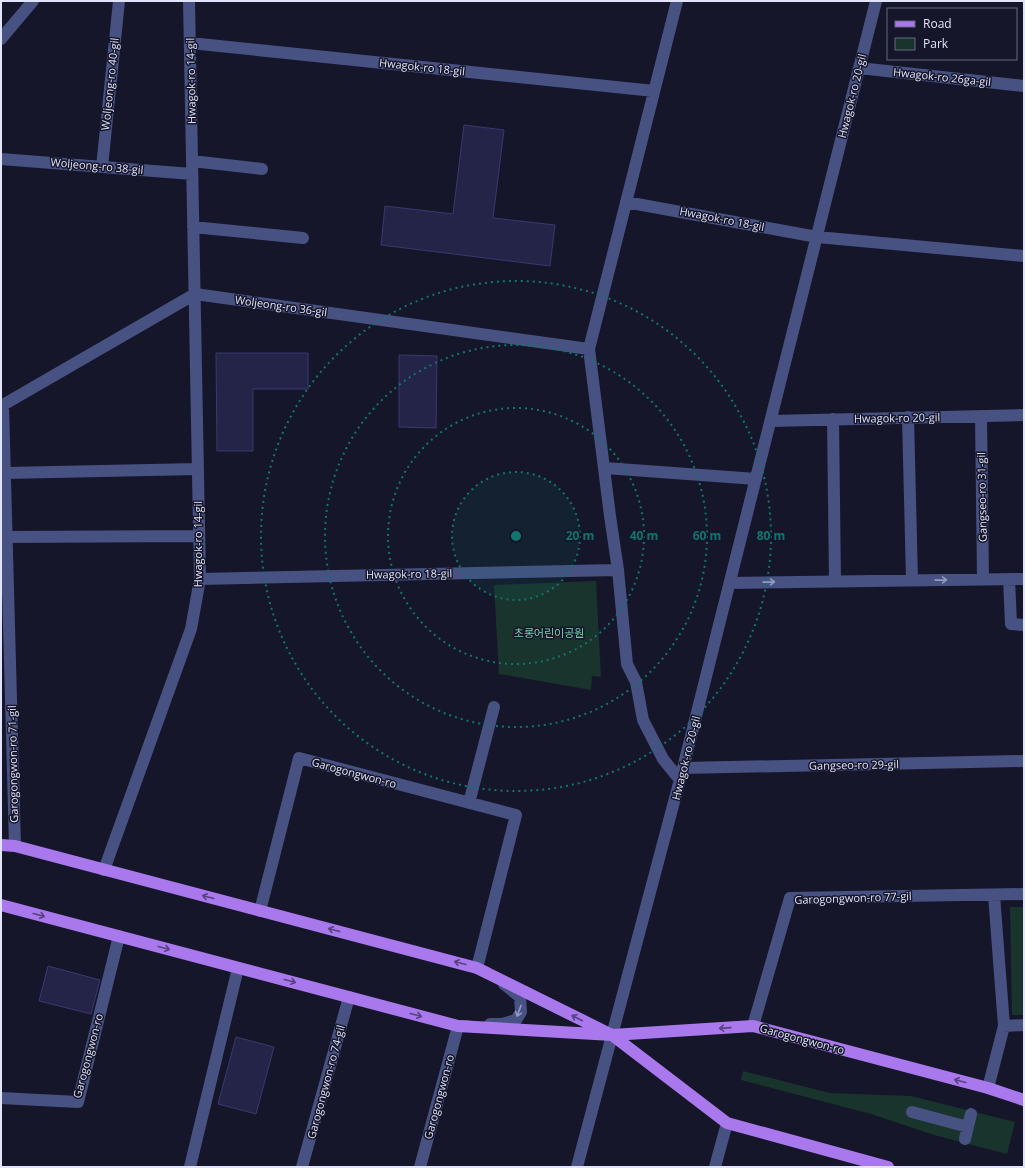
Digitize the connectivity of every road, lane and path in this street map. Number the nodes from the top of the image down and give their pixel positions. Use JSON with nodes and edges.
{"nodes":[{"id":1,"x":33,"y":1,"type":"edge"},
{"id":2,"x":119,"y":1,"type":"edge"},
{"id":3,"x":189,"y":1,"type":"edge"},
{"id":4,"x":677,"y":1,"type":"edge"},
{"id":5,"x":876,"y":1,"type":"edge"},
{"id":6,"x":1,"y":39,"type":"edge"},
{"id":7,"x":190,"y":43,"type":"junction"},
{"id":8,"x":859,"y":68,"type":"junction"},
{"id":9,"x":1024,"y":86,"type":"edge"},
{"id":10,"x":654,"y":91,"type":"junction"},
{"id":11,"x":1,"y":159,"type":"edge"},
{"id":12,"x":192,"y":161,"type":"junction"},
{"id":13,"x":102,"y":167,"type":"junction"},
{"id":14,"x":262,"y":169,"type":"dead end"},
{"id":15,"x":192,"y":174,"type":"junction"},
{"id":16,"x":626,"y":202,"type":"junction"},
{"id":17,"x":194,"y":227,"type":"junction"},
{"id":18,"x":817,"y":236,"type":"junction"},
{"id":19,"x":303,"y":238,"type":"dead end"},
{"id":20,"x":1024,"y":256,"type":"edge"},
{"id":21,"x":195,"y":294,"type":"junction"},
{"id":22,"x":590,"y":349,"type":"junction"},
{"id":23,"x":2,"y":405,"type":"edge"},
{"id":24,"x":1024,"y":415,"type":"edge"},
{"id":25,"x":981,"y":416,"type":"junction"},
{"id":26,"x":908,"y":417,"type":"junction"},
{"id":27,"x":833,"y":419,"type":"junction"},
{"id":28,"x":771,"y":421,"type":"junction"},
{"id":29,"x":605,"y":468,"type":"junction"},
{"id":30,"x":198,"y":469,"type":"junction"},
{"id":31,"x":5,"y":473,"type":"junction"},
{"id":32,"x":756,"y":479,"type":"junction"},
{"id":33,"x":199,"y":536,"type":"junction"},
{"id":34,"x":7,"y":537,"type":"junction"},
{"id":35,"x":618,"y":570,"type":"junction"},
{"id":36,"x":200,"y":578,"type":"junction"},
{"id":37,"x":983,"y":579,"type":"junction"},
{"id":38,"x":1009,"y":579,"type":"junction"},
{"id":39,"x":1024,"y":579,"type":"edge"},
{"id":40,"x":912,"y":580,"type":"junction"},
{"id":41,"x":835,"y":581,"type":"junction"},
{"id":42,"x":730,"y":583,"type":"junction"},
{"id":43,"x":1024,"y":625,"type":"edge"},
{"id":44,"x":494,"y":706,"type":"dead end"},
{"id":45,"x":1024,"y":761,"type":"edge"},
{"id":46,"x":684,"y":768,"type":"junction"},
{"id":47,"x":680,"y":780,"type":"junction"},
{"id":48,"x":470,"y":803,"type":"junction"},
{"id":49,"x":1,"y":846,"type":"edge"},
{"id":50,"x":14,"y":846,"type":"junction"},
{"id":51,"x":104,"y":870,"type":"junction"},
{"id":52,"x":994,"y":894,"type":"junction"},
{"id":53,"x":1024,"y":894,"type":"edge"},
{"id":54,"x":1,"y":905,"type":"edge"},
{"id":55,"x":260,"y":911,"type":"junction"},
{"id":56,"x":119,"y":936,"type":"junction"},
{"id":57,"x":238,"y":968,"type":"junction"},
{"id":58,"x":478,"y":968,"type":"junction"},
{"id":59,"x":349,"y":997,"type":"junction"},
{"id":60,"x":1024,"y":1025,"type":"edge"},
{"id":61,"x":458,"y":1026,"type":"junction"},
{"id":62,"x":753,"y":1026,"type":"junction"},
{"id":63,"x":1004,"y":1026,"type":"junction"},
{"id":64,"x":612,"y":1035,"type":"junction"},
{"id":65,"x":988,"y":1088,"type":"junction"},
{"id":66,"x":1,"y":1098,"type":"edge"},
{"id":67,"x":1024,"y":1100,"type":"edge"},
{"id":68,"x":912,"y":1112,"type":"dead end"},
{"id":69,"x":971,"y":1114,"type":"dead end"},
{"id":70,"x":728,"y":1123,"type":"junction"},
{"id":71,"x":190,"y":1167,"type":"edge"},
{"id":72,"x":302,"y":1167,"type":"edge"},
{"id":73,"x":420,"y":1167,"type":"edge"},
{"id":74,"x":576,"y":1167,"type":"edge"},
{"id":75,"x":715,"y":1167,"type":"edge"},
{"id":76,"x":888,"y":1167,"type":"edge"}],
"edges":[{"from":1,"to":6,"type":"street"},
{"from":2,"to":13,"type":"street","name":"Woljeong-ro 40-gil"},
{"from":3,"to":7,"type":"street","name":"Hwagok-ro 14-gil"},
{"from":4,"to":10,"type":"street"},
{"from":5,"to":8,"type":"street","name":"Hwagok-ro 20-gil"},
{"from":7,"to":10,"type":"street","name":"Hwagok-ro 18-gil"},
{"from":7,"to":12,"type":"street","name":"Hwagok-ro 14-gil"},
{"from":8,"to":9,"type":"street","name":"Hwagok-ro 26ga-gil"},
{"from":8,"to":18,"type":"street","name":"Hwagok-ro 20-gil"},
{"from":10,"to":16,"type":"street"},
{"from":11,"to":13,"type":"street","name":"Woljeong-ro 38-gil"},
{"from":12,"to":14,"type":"street"},
{"from":12,"to":15,"type":"street","name":"Hwagok-ro 14-gil"},
{"from":13,"to":15,"type":"street","name":"Woljeong-ro 38-gil"},
{"from":15,"to":17,"type":"street","name":"Hwagok-ro 14-gil"},
{"from":16,"to":18,"type":"street","name":"Hwagok-ro 18-gil"},
{"from":16,"to":22,"type":"street"},
{"from":17,"to":19,"type":"street"},
{"from":17,"to":21,"type":"street","name":"Hwagok-ro 14-gil"},
{"from":18,"to":20,"type":"street"},
{"from":18,"to":28,"type":"street","name":"Hwagok-ro 20-gil"},
{"from":21,"to":22,"type":"street","name":"Woljeong-ro 36-gil"},
{"from":21,"to":23,"type":"street"},
{"from":21,"to":30,"type":"street","name":"Hwagok-ro 14-gil"},
{"from":22,"to":29,"type":"street"},
{"from":23,"to":31,"type":"street","name":"Garogongwon-ro 71-gil"},
{"from":24,"to":25,"type":"street","name":"Hwagok-ro 20-gil"},
{"from":25,"to":26,"type":"street","name":"Hwagok-ro 20-gil"},
{"from":25,"to":37,"type":"street","name":"Gangseo-ro 31-gil"},
{"from":26,"to":27,"type":"street","name":"Hwagok-ro 20-gil"},
{"from":26,"to":40,"type":"street"},
{"from":27,"to":28,"type":"street","name":"Hwagok-ro 20-gil"},
{"from":27,"to":41,"type":"street"},
{"from":28,"to":32,"type":"street","name":"Hwagok-ro 20-gil"},
{"from":29,"to":32,"type":"street"},
{"from":29,"to":35,"type":"street"},
{"from":30,"to":31,"type":"street"},
{"from":30,"to":33,"type":"street","name":"Hwagok-ro 14-gil"},
{"from":31,"to":34,"type":"street","name":"Garogongwon-ro 71-gil"},
{"from":32,"to":42,"type":"street","name":"Hwagok-ro 20-gil"},
{"from":33,"to":34,"type":"street"},
{"from":33,"to":36,"type":"street","name":"Hwagok-ro 14-gil"},
{"from":34,"to":50,"type":"street","name":"Garogongwon-ro 71-gil"},
{"from":35,"to":36,"type":"street","name":"Hwagok-ro 18-gil"},
{"from":35,"to":47,"type":"street"},
{"from":36,"to":51,"type":"street","name":"Hwagok-ro 14-gil"},
{"from":37,"to":38,"type":"street"},
{"from":40,"to":37,"type":"street","one_way":true},
{"from":38,"to":39,"type":"street"},
{"from":38,"to":43,"type":"street"},
{"from":40,"to":41,"type":"street"},
{"from":42,"to":41,"type":"street","one_way":true},
{"from":42,"to":46,"type":"street","name":"Hwagok-ro 20-gil"},
{"from":44,"to":48,"type":"street"},
{"from":45,"to":46,"type":"street","name":"Gangseo-ro 29-gil"},
{"from":46,"to":47,"type":"street","name":"Hwagok-ro 20-gil"},
{"from":47,"to":64,"type":"street","name":"Hwagok-ro 20-gil"},
{"from":48,"to":55,"type":"street","name":"Garogongwon-ro"},
{"from":48,"to":58,"type":"street","name":"Garogongwon-ro"},
{"from":49,"to":50,"type":"main road"},
{"from":50,"to":51,"type":"main road"},
{"from":55,"to":51,"type":"main road","one_way":true},
{"from":52,"to":53,"type":"street","name":"Garogongwon-ro 77-gil"},
{"from":52,"to":62,"type":"street","name":"Garogongwon-ro 77-gil"},
{"from":52,"to":63,"type":"street"},
{"from":54,"to":56,"type":"main road","name":"Garogongwon-ro","one_way":true},
{"from":58,"to":55,"type":"main road","one_way":true},
{"from":56,"to":57,"type":"main road","name":"Garogongwon-ro","one_way":true},
{"from":56,"to":66,"type":"street","name":"Garogongwon-ro"},
{"from":57,"to":59,"type":"main road","name":"Garogongwon-ro","one_way":true},
{"from":57,"to":71,"type":"street"},
{"from":58,"to":61,"type":"street","one_way":true},
{"from":64,"to":58,"type":"main road","one_way":true},
{"from":59,"to":61,"type":"main road","name":"Garogongwon-ro","one_way":true},
{"from":59,"to":72,"type":"street","name":"Garogongwon-ro 74-gil"},
{"from":60,"to":63,"type":"street"},
{"from":61,"to":64,"type":"main road","name":"Garogongwon-ro"},
{"from":61,"to":73,"type":"street","name":"Garogongwon-ro"},
{"from":62,"to":64,"type":"main road","name":"Garogongwon-ro","one_way":true},
{"from":65,"to":62,"type":"main road","name":"Garogongwon-ro","one_way":true},
{"from":63,"to":65,"type":"street"},
{"from":64,"to":70,"type":"main road"},
{"from":64,"to":74,"type":"street","name":"Hwagok-ro 20-gil"},
{"from":65,"to":67,"type":"main road","name":"Garogongwon-ro"},
{"from":68,"to":69,"type":"street"},
{"from":70,"to":75,"type":"street"},
{"from":70,"to":76,"type":"main road"}]}
